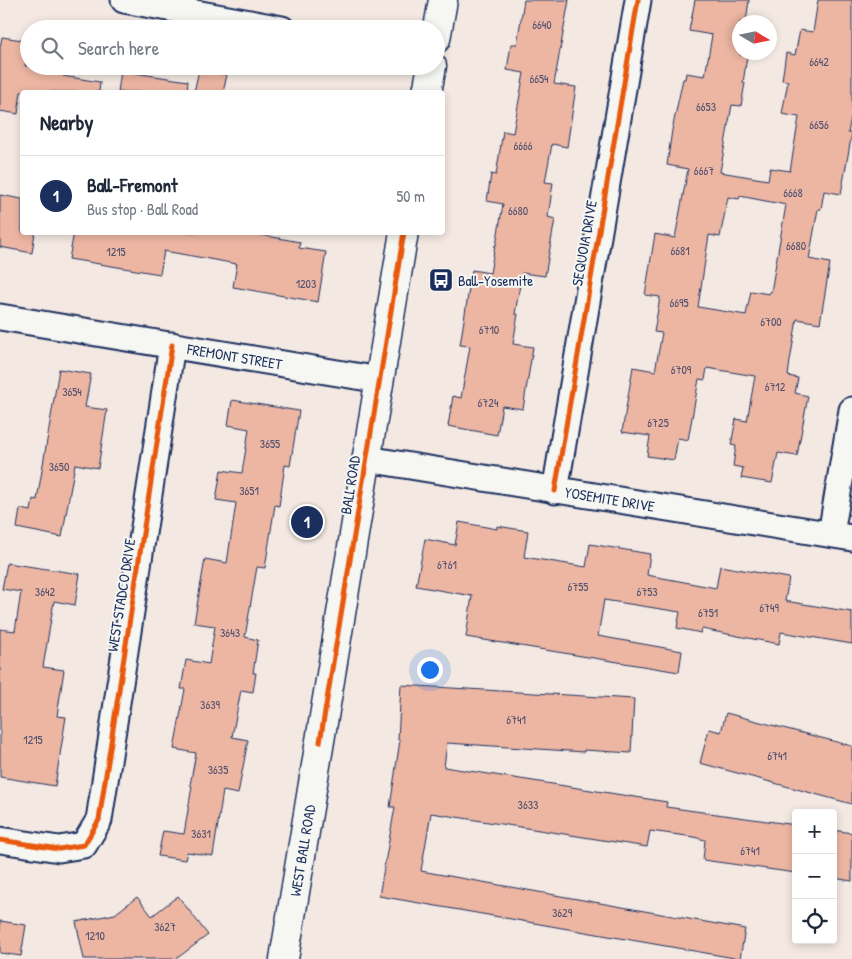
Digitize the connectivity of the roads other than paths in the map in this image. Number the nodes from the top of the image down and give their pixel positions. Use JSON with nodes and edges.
{"nodes":[{"id":1,"x":124,"y":0,"type":"edge"},
{"id":2,"x":443,"y":0,"type":"edge"},
{"id":3,"x":638,"y":0,"type":"edge"},
{"id":4,"x":233,"y":20,"type":"edge"},
{"id":5,"x":439,"y":20,"type":"edge"},
{"id":6,"x":430,"y":75,"type":"edge"},
{"id":7,"x":427,"y":90,"type":"edge"},
{"id":8,"x":404,"y":235,"type":"edge"},
{"id":9,"x":0,"y":317,"type":"edge"},
{"id":10,"x":172,"y":345,"type":"junction"},
{"id":11,"x":380,"y":380,"type":"junction"},
{"id":12,"x":852,"y":410,"type":"edge"},
{"id":13,"x":367,"y":459,"type":"junction"},
{"id":14,"x":555,"y":491,"type":"junction"},
{"id":15,"x":841,"y":536,"type":"edge"},
{"id":16,"x":320,"y":742,"type":"joint"},
{"id":17,"x":0,"y":840,"type":"edge"},
{"id":18,"x":284,"y":959,"type":"edge"}],
"edges":[{"from":1,"to":4,"type":"street"},
{"from":2,"to":5,"type":"main road"},
{"from":3,"to":14,"type":"street","name":"SEQUOIA DRIVE"},
{"from":6,"to":7,"type":"main road"},
{"from":8,"to":11,"type":"main road","name":"BALL ROAD"},
{"from":9,"to":10,"type":"street","name":"FREMONT STREET"},
{"from":10,"to":11,"type":"street","name":"FREMONT STREET"},
{"from":10,"to":17,"type":"street","name":"WEST STADCO DRIVE"},
{"from":11,"to":13,"type":"main road","name":"BALL ROAD"},
{"from":12,"to":15,"type":"street"},
{"from":13,"to":14,"type":"street","name":"YOSEMITE DRIVE"},
{"from":13,"to":16,"type":"main road","name":"BALL ROAD"},
{"from":14,"to":15,"type":"street","name":"YOSEMITE DRIVE"},
{"from":16,"to":18,"type":"main road","name":"WEST BALL ROAD"}]}
